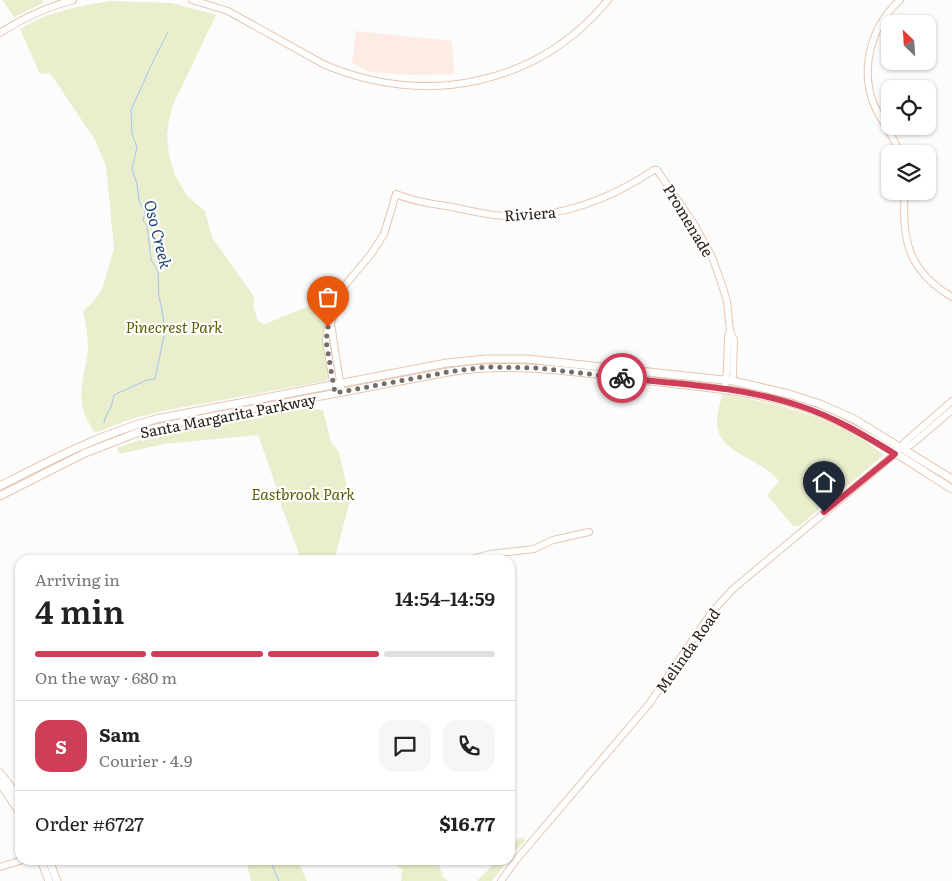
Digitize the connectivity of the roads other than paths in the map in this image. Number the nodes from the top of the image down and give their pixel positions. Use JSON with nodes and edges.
{"nodes":[{"id":1,"x":73,"y":0,"type":"edge"},
{"id":2,"x":192,"y":0,"type":"edge"},
{"id":3,"x":608,"y":0,"type":"edge"},
{"id":4,"x":900,"y":0,"type":"edge"},
{"id":5,"x":0,"y":33,"type":"edge"},
{"id":6,"x":897,"y":145,"type":"edge"},
{"id":7,"x":657,"y":170,"type":"joint"},
{"id":8,"x":904,"y":200,"type":"edge"},
{"id":9,"x":952,"y":298,"type":"edge"},
{"id":10,"x":731,"y":379,"type":"junction"},
{"id":11,"x":337,"y":384,"type":"junction"},
{"id":12,"x":728,"y":390,"type":"junction"},
{"id":13,"x":338,"y":392,"type":"junction"},
{"id":14,"x":952,"y":401,"type":"edge"},
{"id":15,"x":952,"y":410,"type":"edge"},
{"id":16,"x":902,"y":448,"type":"junction"},
{"id":17,"x":895,"y":454,"type":"junction"},
{"id":18,"x":952,"y":479,"type":"edge"},
{"id":19,"x":0,"y":486,"type":"edge"},
{"id":20,"x":952,"y":489,"type":"edge"},
{"id":21,"x":0,"y":496,"type":"edge"},
{"id":22,"x":589,"y":532,"type":"dead end"},
{"id":23,"x":486,"y":555,"type":"edge"},
{"id":24,"x":0,"y":773,"type":"edge"},
{"id":25,"x":0,"y":783,"type":"edge"},
{"id":26,"x":15,"y":792,"type":"edge"},
{"id":27,"x":15,"y":806,"type":"edge"},
{"id":28,"x":15,"y":862,"type":"edge"},
{"id":29,"x":515,"y":863,"type":"edge"},
{"id":30,"x":43,"y":865,"type":"edge"},
{"id":31,"x":51,"y":865,"type":"edge"},
{"id":32,"x":514,"y":865,"type":"edge"},
{"id":33,"x":0,"y":867,"type":"edge"},
{"id":34,"x":49,"y":881,"type":"edge"},
{"id":35,"x":57,"y":881,"type":"edge"},
{"id":36,"x":501,"y":881,"type":"edge"}],
"edges":[{"from":1,"to":5,"type":"main road"},
{"from":2,"to":3,"type":"main road"},
{"from":4,"to":6,"type":"main road"},
{"from":7,"to":10,"type":"main road","name":"Promenade"},
{"from":7,"to":11,"type":"main road","name":"Riviera"},
{"from":8,"to":9,"type":"main road"},
{"from":10,"to":11,"type":"main road","name":"Santa Margarita Parkway"},
{"from":10,"to":12,"type":"main road","name":"Promenade"},
{"from":10,"to":16,"type":"main road","name":"Santa Margarita Parkway"},
{"from":11,"to":13,"type":"main road"},
{"from":11,"to":19,"type":"main road","name":"Santa Margarita Parkway"},
{"from":12,"to":13,"type":"main road","name":"Santa Margarita Parkway"},
{"from":12,"to":17,"type":"main road","name":"Santa Margarita Parkway"},
{"from":13,"to":21,"type":"main road","name":"Santa Margarita Parkway"},
{"from":14,"to":16,"type":"main road","name":"Melinda Road"},
{"from":15,"to":16,"type":"main road","name":"Melinda Road"},
{"from":16,"to":17,"type":"main road","name":"Melinda Road"},
{"from":16,"to":18,"type":"main road","name":"Santa Margarita Parkway"},
{"from":17,"to":20,"type":"main road","name":"Santa Margarita Parkway"},
{"from":17,"to":29,"type":"main road","name":"Melinda Road"},
{"from":22,"to":23,"type":"main road"},
{"from":24,"to":26,"type":"main road"},
{"from":25,"to":27,"type":"main road"},
{"from":28,"to":33,"type":"main road"},
{"from":30,"to":34,"type":"main road"},
{"from":31,"to":35,"type":"main road"},
{"from":32,"to":36,"type":"main road","name":"Melinda Road"}]}
